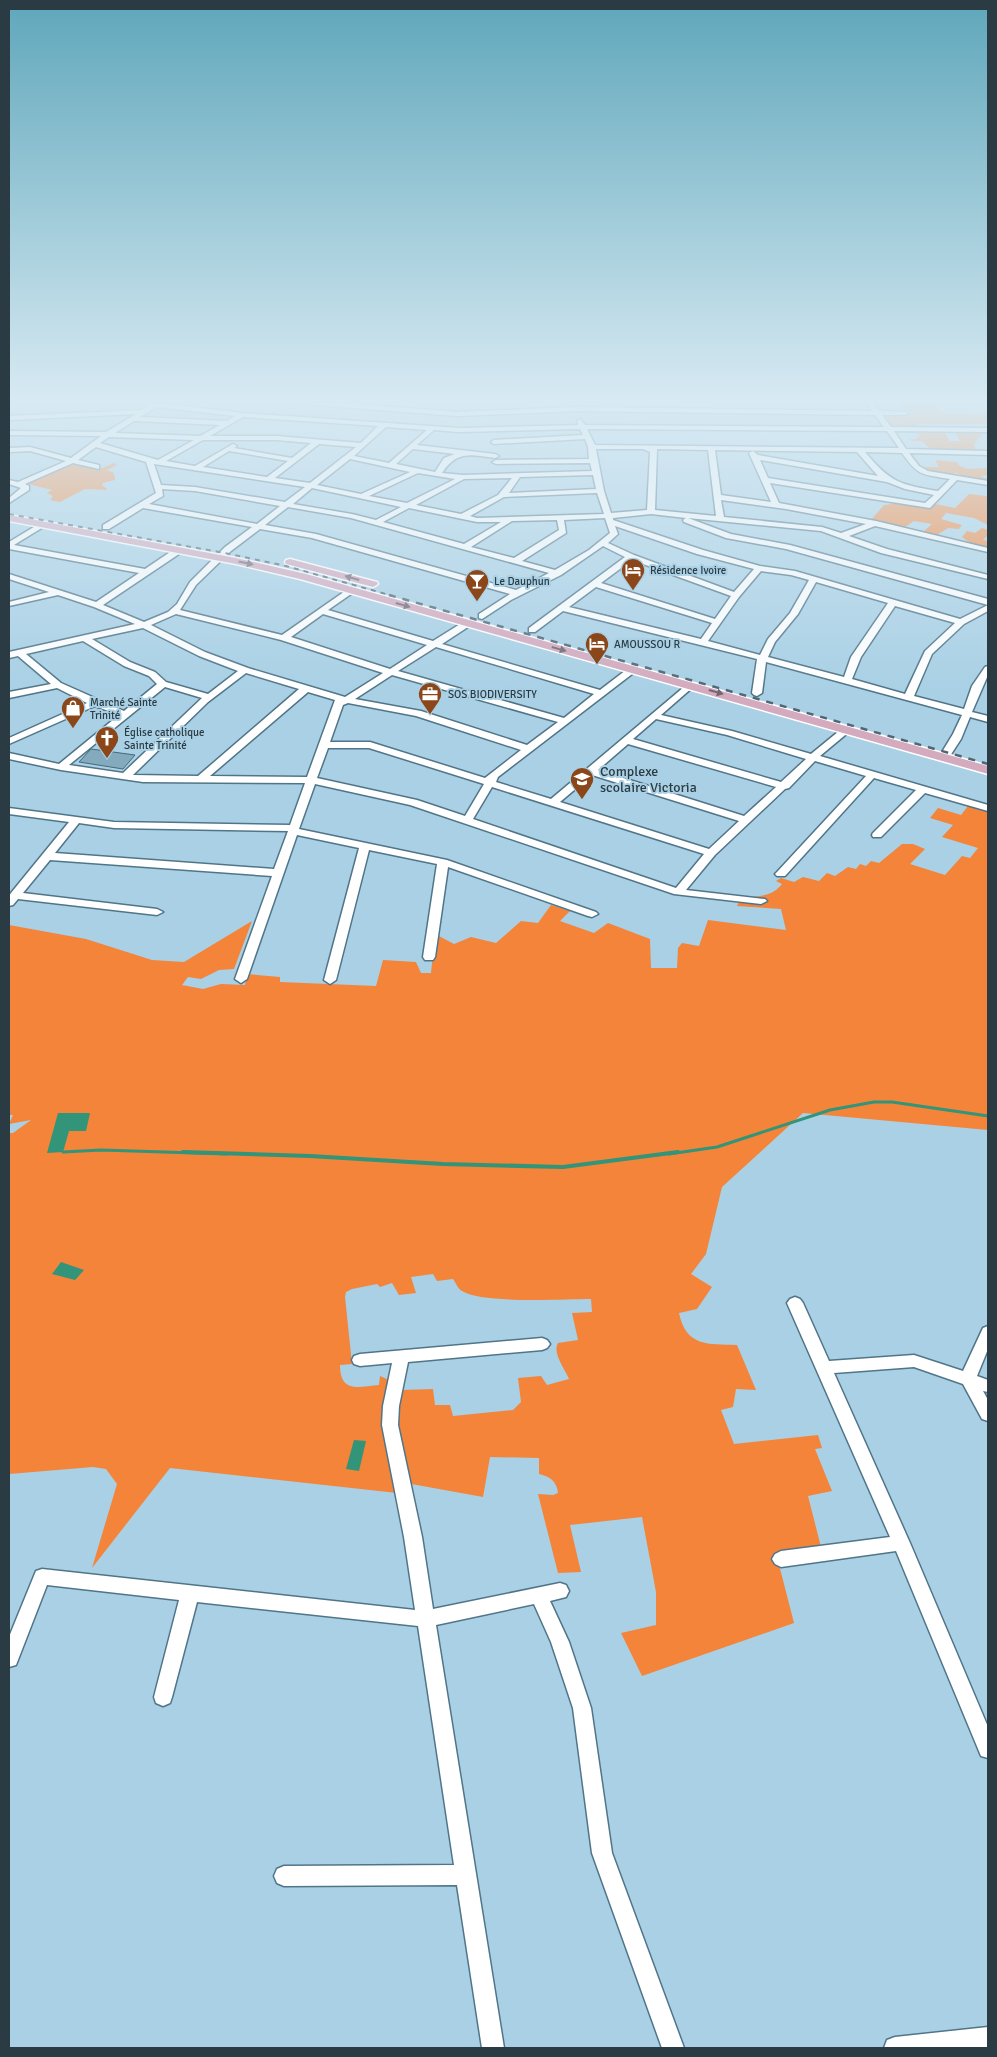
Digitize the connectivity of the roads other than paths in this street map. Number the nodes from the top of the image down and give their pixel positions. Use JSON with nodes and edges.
{"nodes":[{"id":1,"x":151,"y":499,"type":"edge"},
{"id":2,"x":251,"y":499,"type":"edge"},
{"id":3,"x":294,"y":499,"type":"edge"},
{"id":4,"x":376,"y":499,"type":"edge"},
{"id":5,"x":421,"y":499,"type":"edge"},
{"id":6,"x":496,"y":499,"type":"edge"},
{"id":7,"x":603,"y":499,"type":"edge"},
{"id":8,"x":652,"y":499,"type":"edge"},
{"id":9,"x":718,"y":499,"type":"edge"},
{"id":10,"x":737,"y":499,"type":"edge"},
{"id":11,"x":774,"y":499,"type":"edge"},
{"id":12,"x":884,"y":499,"type":"edge"},
{"id":13,"x":934,"y":499,"type":"edge"},
{"id":14,"x":776,"y":503,"type":"junction"},
{"id":15,"x":141,"y":505,"type":"junction"},
{"id":16,"x":285,"y":505,"type":"junction"},
{"id":17,"x":408,"y":506,"type":"junction"},
{"id":18,"x":9,"y":509,"type":"edge"},
{"id":19,"x":651,"y":512,"type":"junction"},
{"id":20,"x":673,"y":515,"type":"junction"},
{"id":21,"x":462,"y":517,"type":"junction"},
{"id":22,"x":560,"y":517,"type":"junction"},
{"id":23,"x":9,"y":518,"type":"edge"},
{"id":24,"x":720,"y":518,"type":"junction"},
{"id":25,"x":511,"y":519,"type":"junction"},
{"id":26,"x":610,"y":519,"type":"junction"},
{"id":27,"x":877,"y":522,"type":"junction"},
{"id":28,"x":376,"y":523,"type":"junction"},
{"id":29,"x":42,"y":524,"type":"junction"},
{"id":30,"x":257,"y":526,"type":"junction"},
{"id":31,"x":106,"y":527,"type":"junction"},
{"id":32,"x":841,"y":536,"type":"junction"},
{"id":33,"x":204,"y":544,"type":"junction"},
{"id":34,"x":603,"y":544,"type":"junction"},
{"id":35,"x":9,"y":546,"type":"edge"},
{"id":36,"x":465,"y":547,"type":"junction"},
{"id":37,"x":180,"y":550,"type":"junction"},
{"id":38,"x":988,"y":550,"type":"edge"},
{"id":39,"x":193,"y":552,"type":"junction"},
{"id":40,"x":224,"y":553,"type":"junction"},
{"id":41,"x":631,"y":557,"type":"junction"},
{"id":42,"x":516,"y":561,"type":"junction"},
{"id":43,"x":759,"y":568,"type":"junction"},
{"id":44,"x":147,"y":572,"type":"junction"},
{"id":45,"x":558,"y":573,"type":"junction"},
{"id":46,"x":9,"y":576,"type":"edge"},
{"id":47,"x":988,"y":578,"type":"edge"},
{"id":48,"x":813,"y":580,"type":"junction"},
{"id":49,"x":596,"y":584,"type":"junction"},
{"id":50,"x":351,"y":590,"type":"junction"},
{"id":51,"x":60,"y":592,"type":"junction"},
{"id":52,"x":516,"y":593,"type":"junction"},
{"id":53,"x":736,"y":595,"type":"junction"},
{"id":54,"x":892,"y":602,"type":"junction"},
{"id":55,"x":988,"y":602,"type":"edge"},
{"id":56,"x":9,"y":604,"type":"edge"},
{"id":57,"x":97,"y":605,"type":"junction"},
{"id":58,"x":562,"y":608,"type":"junction"},
{"id":59,"x":988,"y":608,"type":"edge"},
{"id":60,"x":175,"y":611,"type":"junction"},
{"id":61,"x":321,"y":611,"type":"junction"},
{"id":62,"x":482,"y":616,"type":"junction"},
{"id":63,"x":716,"y":622,"type":"junction"},
{"id":64,"x":961,"y":622,"type":"junction"},
{"id":65,"x":468,"y":623,"type":"junction"},
{"id":66,"x":144,"y":625,"type":"junction"},
{"id":67,"x":532,"y":630,"type":"junction"},
{"id":68,"x":284,"y":638,"type":"junction"},
{"id":69,"x":85,"y":639,"type":"junction"},
{"id":70,"x":703,"y":642,"type":"junction"},
{"id":71,"x":434,"y":644,"type":"junction"},
{"id":72,"x":593,"y":647,"type":"junction"},
{"id":73,"x":20,"y":653,"type":"junction"},
{"id":74,"x":9,"y":655,"type":"edge"},
{"id":75,"x":582,"y":655,"type":"junction"},
{"id":76,"x":762,"y":659,"type":"junction"},
{"id":77,"x":633,"y":669,"type":"junction"},
{"id":78,"x":988,"y":669,"type":"edge"},
{"id":79,"x":245,"y":670,"type":"junction"},
{"id":80,"x":391,"y":672,"type":"junction"},
{"id":81,"x":846,"y":681,"type":"junction"},
{"id":82,"x":163,"y":684,"type":"junction"},
{"id":83,"x":58,"y":685,"type":"junction"},
{"id":84,"x":690,"y":685,"type":"junction"},
{"id":85,"x":305,"y":690,"type":"junction"},
{"id":86,"x":602,"y":693,"type":"junction"},
{"id":87,"x":757,"y":693,"type":"junction"},
{"id":88,"x":9,"y":695,"type":"edge"},
{"id":89,"x":209,"y":697,"type":"junction"},
{"id":90,"x":908,"y":698,"type":"junction"},
{"id":91,"x":341,"y":702,"type":"junction"},
{"id":92,"x":95,"y":703,"type":"junction"},
{"id":93,"x":967,"y":714,"type":"junction"},
{"id":94,"x":126,"y":715,"type":"junction"},
{"id":95,"x":654,"y":716,"type":"junction"},
{"id":96,"x":988,"y":719,"type":"edge"},
{"id":97,"x":565,"y":721,"type":"junction"},
{"id":98,"x":840,"y":724,"type":"junction"},
{"id":99,"x":626,"y":740,"type":"junction"},
{"id":100,"x":9,"y":741,"type":"edge"},
{"id":101,"x":324,"y":744,"type":"junction"},
{"id":102,"x":529,"y":749,"type":"junction"},
{"id":103,"x":948,"y":752,"type":"junction"},
{"id":104,"x":9,"y":756,"type":"edge"},
{"id":105,"x":812,"y":758,"type":"junction"},
{"id":106,"x":988,"y":758,"type":"edge"},
{"id":107,"x":61,"y":767,"type":"junction"},
{"id":108,"x":988,"y":770,"type":"edge"},
{"id":109,"x":591,"y":771,"type":"junction"},
{"id":110,"x":126,"y":776,"type":"junction"},
{"id":111,"x":871,"y":776,"type":"junction"},
{"id":112,"x":201,"y":779,"type":"junction"},
{"id":113,"x":311,"y":780,"type":"junction"},
{"id":114,"x":490,"y":780,"type":"junction"},
{"id":115,"x":785,"y":786,"type":"junction"},
{"id":116,"x":922,"y":790,"type":"junction"},
{"id":117,"x":553,"y":803,"type":"junction"},
{"id":118,"x":988,"y":808,"type":"edge"},
{"id":119,"x":9,"y":811,"type":"edge"},
{"id":120,"x":746,"y":820,"type":"junction"},
{"id":121,"x":75,"y":821,"type":"junction"},
{"id":122,"x":467,"y":821,"type":"junction"},
{"id":123,"x":294,"y":829,"type":"junction"},
{"id":124,"x":877,"y":835,"type":"dead end"},
{"id":125,"x":365,"y":846,"type":"junction"},
{"id":126,"x":711,"y":853,"type":"junction"},
{"id":127,"x":46,"y":856,"type":"junction"},
{"id":128,"x":443,"y":862,"type":"junction"},
{"id":129,"x":278,"y":873,"type":"junction"},
{"id":130,"x":782,"y":874,"type":"dead end"},
{"id":131,"x":678,"y":892,"type":"junction"},
{"id":132,"x":12,"y":899,"type":"edge"},
{"id":133,"x":761,"y":901,"type":"dead end"},
{"id":134,"x":157,"y":912,"type":"dead end"},
{"id":135,"x":592,"y":914,"type":"dead end"},
{"id":136,"x":429,"y":956,"type":"dead end"},
{"id":137,"x":241,"y":979,"type":"dead end"},
{"id":138,"x":330,"y":980,"type":"dead end"},
{"id":139,"x":795,"y":1303,"type":"dead end"},
{"id":140,"x":988,"y":1332,"type":"edge"},
{"id":141,"x":542,"y":1344,"type":"dead end"},
{"id":142,"x":400,"y":1357,"type":"junction"},
{"id":143,"x":360,"y":1360,"type":"dead end"},
{"id":144,"x":824,"y":1368,"type":"junction"},
{"id":145,"x":968,"y":1378,"type":"junction"},
{"id":146,"x":988,"y":1386,"type":"edge"},
{"id":147,"x":988,"y":1414,"type":"edge"},
{"id":148,"x":901,"y":1543,"type":"junction"},
{"id":149,"x":781,"y":1559,"type":"dead end"},
{"id":150,"x":560,"y":1591,"type":"dead end"},
{"id":151,"x":190,"y":1593,"type":"junction"},
{"id":152,"x":539,"y":1596,"type":"junction"},
{"id":153,"x":425,"y":1619,"type":"junction"},
{"id":154,"x":9,"y":1659,"type":"edge"},
{"id":155,"x":163,"y":1697,"type":"dead end"},
{"id":156,"x":988,"y":1749,"type":"edge"},
{"id":157,"x":466,"y":1875,"type":"junction"},
{"id":158,"x":284,"y":1876,"type":"dead end"},
{"id":159,"x":988,"y":2038,"type":"edge"},
{"id":160,"x":493,"y":2048,"type":"edge"},
{"id":161,"x":672,"y":2048,"type":"edge"},
{"id":162,"x":895,"y":2048,"type":"edge"}],
"edges":[{"from":1,"to":15,"type":"street"},
{"from":2,"to":16,"type":"street"},
{"from":3,"to":16,"type":"street"},
{"from":4,"to":17,"type":"street"},
{"from":5,"to":17,"type":"street"},
{"from":6,"to":21,"type":"street"},
{"from":7,"to":26,"type":"street"},
{"from":8,"to":19,"type":"street"},
{"from":9,"to":24,"type":"street"},
{"from":10,"to":14,"type":"street"},
{"from":11,"to":14,"type":"street"},
{"from":12,"to":13,"type":"street"},
{"from":14,"to":27,"type":"street"},
{"from":15,"to":30,"type":"street"},
{"from":15,"to":31,"type":"street"},
{"from":16,"to":28,"type":"street"},
{"from":16,"to":30,"type":"street"},
{"from":17,"to":21,"type":"street"},
{"from":17,"to":28,"type":"street"},
{"from":18,"to":31,"type":"main road"},
{"from":19,"to":20,"type":"street"},
{"from":19,"to":26,"type":"street"},
{"from":20,"to":24,"type":"street"},
{"from":20,"to":55,"type":"street"},
{"from":21,"to":25,"type":"street"},
{"from":22,"to":25,"type":"street"},
{"from":22,"to":26,"type":"street"},
{"from":22,"to":42,"type":"street"},
{"from":23,"to":29,"type":"main road"},
{"from":24,"to":32,"type":"street"},
{"from":25,"to":36,"type":"street"},
{"from":26,"to":34,"type":"street"},
{"from":26,"to":43,"type":"street"},
{"from":27,"to":32,"type":"street"},
{"from":27,"to":38,"type":"street"},
{"from":28,"to":36,"type":"street"},
{"from":29,"to":35,"type":"street"},
{"from":29,"to":37,"type":"main road"},
{"from":30,"to":40,"type":"street"},
{"from":30,"to":52,"type":"street"},
{"from":31,"to":33,"type":"main road"},
{"from":32,"to":47,"type":"street"},
{"from":33,"to":39,"type":"main road"},
{"from":33,"to":40,"type":"main road"},
{"from":34,"to":41,"type":"street"},
{"from":34,"to":45,"type":"street"},
{"from":35,"to":44,"type":"street"},
{"from":36,"to":42,"type":"street"},
{"from":37,"to":39,"type":"main road"},
{"from":37,"to":44,"type":"street"},
{"from":39,"to":40,"type":"main road"},
{"from":40,"to":50,"type":"main road","one_way":true},
{"from":40,"to":60,"type":"street"},
{"from":62,"to":40,"type":"main road","one_way":true},
{"from":41,"to":49,"type":"street"},
{"from":41,"to":53,"type":"street"},
{"from":42,"to":45,"type":"street"},
{"from":43,"to":48,"type":"street"},
{"from":43,"to":53,"type":"street"},
{"from":44,"to":57,"type":"street"},
{"from":45,"to":52,"type":"street"},
{"from":46,"to":51,"type":"street"},
{"from":48,"to":54,"type":"street"},
{"from":48,"to":76,"type":"street"},
{"from":49,"to":58,"type":"street"},
{"from":49,"to":63,"type":"street"},
{"from":50,"to":61,"type":"street"},
{"from":50,"to":65,"type":"main road","one_way":true},
{"from":51,"to":56,"type":"street"},
{"from":51,"to":57,"type":"street"},
{"from":52,"to":62,"type":"street"},
{"from":53,"to":63,"type":"street"},
{"from":54,"to":64,"type":"street"},
{"from":54,"to":81,"type":"street"},
{"from":57,"to":66,"type":"street"},
{"from":58,"to":67,"type":"street"},
{"from":58,"to":70,"type":"street"},
{"from":59,"to":64,"type":"street"},
{"from":60,"to":66,"type":"street"},
{"from":60,"to":68,"type":"street"},
{"from":61,"to":68,"type":"street"},
{"from":61,"to":71,"type":"street"},
{"from":62,"to":67,"type":"main road"},
{"from":63,"to":70,"type":"street"},
{"from":64,"to":90,"type":"street"},
{"from":65,"to":71,"type":"street"},
{"from":65,"to":75,"type":"main road","one_way":true},
{"from":66,"to":69,"type":"street"},
{"from":66,"to":79,"type":"street"},
{"from":67,"to":72,"type":"main road"},
{"from":68,"to":80,"type":"street"},
{"from":69,"to":73,"type":"street"},
{"from":69,"to":82,"type":"street"},
{"from":70,"to":76,"type":"street"},
{"from":71,"to":80,"type":"street"},
{"from":71,"to":86,"type":"street"},
{"from":72,"to":75,"type":"main road"},
{"from":72,"to":87,"type":"main road"},
{"from":73,"to":74,"type":"street"},
{"from":73,"to":83,"type":"street"},
{"from":75,"to":77,"type":"main road"},
{"from":76,"to":81,"type":"street"},
{"from":76,"to":87,"type":"street"},
{"from":77,"to":84,"type":"main road"},
{"from":77,"to":86,"type":"street"},
{"from":78,"to":93,"type":"street"},
{"from":79,"to":85,"type":"street"},
{"from":79,"to":89,"type":"street"},
{"from":80,"to":91,"type":"street"},
{"from":80,"to":97,"type":"street"},
{"from":81,"to":90,"type":"street"},
{"from":82,"to":89,"type":"street"},
{"from":82,"to":94,"type":"street"},
{"from":83,"to":88,"type":"street"},
{"from":83,"to":92,"type":"street"},
{"from":84,"to":95,"type":"street"},
{"from":84,"to":98,"type":"main road","one_way":true},
{"from":85,"to":91,"type":"street"},
{"from":85,"to":112,"type":"street"},
{"from":86,"to":97,"type":"street"},
{"from":87,"to":98,"type":"main road"},
{"from":89,"to":110,"type":"street"},
{"from":90,"to":93,"type":"street"},
{"from":91,"to":101,"type":"street"},
{"from":91,"to":102,"type":"street"},
{"from":92,"to":94,"type":"street"},
{"from":92,"to":100,"type":"street"},
{"from":93,"to":96,"type":"street"},
{"from":93,"to":103,"type":"street"},
{"from":94,"to":107,"type":"street"},
{"from":95,"to":99,"type":"street"},
{"from":95,"to":105,"type":"street"},
{"from":97,"to":102,"type":"street"},
{"from":98,"to":103,"type":"main road"},
{"from":98,"to":105,"type":"street"},
{"from":99,"to":109,"type":"street"},
{"from":99,"to":115,"type":"street"},
{"from":101,"to":113,"type":"street"},
{"from":101,"to":114,"type":"street"},
{"from":102,"to":114,"type":"street"},
{"from":103,"to":106,"type":"main road"},
{"from":103,"to":108,"type":"main road"},
{"from":104,"to":107,"type":"street"},
{"from":105,"to":111,"type":"street"},
{"from":105,"to":115,"type":"street"},
{"from":107,"to":110,"type":"street"},
{"from":109,"to":117,"type":"street"},
{"from":109,"to":120,"type":"street"},
{"from":110,"to":112,"type":"street"},
{"from":111,"to":116,"type":"street"},
{"from":111,"to":130,"type":"street"},
{"from":112,"to":113,"type":"street"},
{"from":113,"to":122,"type":"street"},
{"from":113,"to":123,"type":"street"},
{"from":114,"to":117,"type":"street"},
{"from":114,"to":122,"type":"street"},
{"from":115,"to":120,"type":"street"},
{"from":116,"to":118,"type":"street"},
{"from":116,"to":124,"type":"street"},
{"from":117,"to":126,"type":"street"},
{"from":119,"to":121,"type":"street"},
{"from":120,"to":126,"type":"street"},
{"from":121,"to":123,"type":"street"},
{"from":121,"to":127,"type":"street"},
{"from":122,"to":131,"type":"street"},
{"from":123,"to":125,"type":"street"},
{"from":123,"to":129,"type":"street"},
{"from":125,"to":128,"type":"street"},
{"from":125,"to":138,"type":"street"},
{"from":126,"to":131,"type":"street"},
{"from":127,"to":129,"type":"street"},
{"from":127,"to":132,"type":"street"},
{"from":128,"to":135,"type":"street"},
{"from":128,"to":136,"type":"street"},
{"from":129,"to":137,"type":"street"},
{"from":131,"to":133,"type":"street"},
{"from":132,"to":134,"type":"street"},
{"from":139,"to":144,"type":"street"},
{"from":140,"to":145,"type":"street"},
{"from":141,"to":142,"type":"street"},
{"from":142,"to":143,"type":"street"},
{"from":142,"to":153,"type":"street"},
{"from":144,"to":145,"type":"street"},
{"from":144,"to":148,"type":"street"},
{"from":145,"to":146,"type":"street"},
{"from":145,"to":147,"type":"street"},
{"from":148,"to":149,"type":"street"},
{"from":148,"to":156,"type":"street"},
{"from":150,"to":152,"type":"street"},
{"from":151,"to":153,"type":"street"},
{"from":151,"to":154,"type":"street"},
{"from":151,"to":155,"type":"street"},
{"from":152,"to":153,"type":"street"},
{"from":152,"to":161,"type":"street"},
{"from":153,"to":157,"type":"street"},
{"from":157,"to":158,"type":"street"},
{"from":157,"to":160,"type":"street"},
{"from":159,"to":162,"type":"street"}]}
